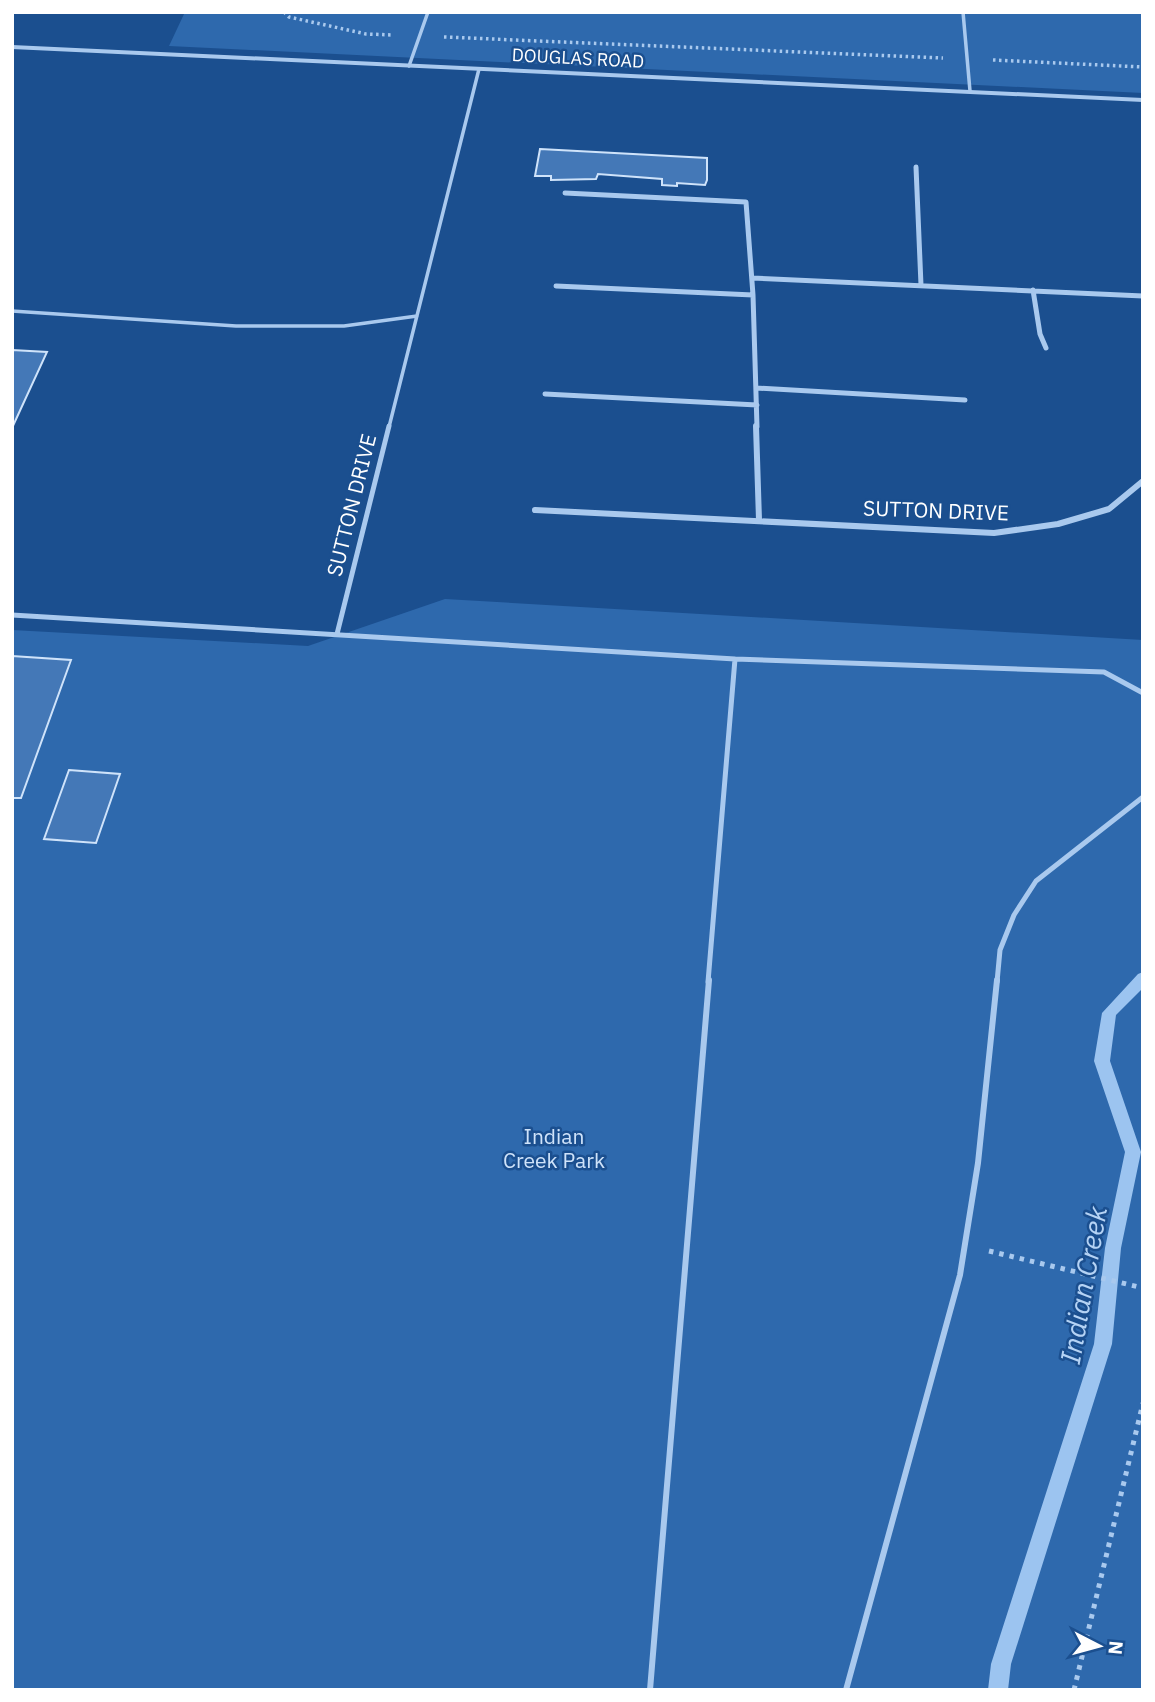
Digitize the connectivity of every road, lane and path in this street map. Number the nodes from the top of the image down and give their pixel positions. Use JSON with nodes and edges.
{"nodes":[{"id":1,"x":284,"y":12,"type":"edge"},
{"id":2,"x":428,"y":12,"type":"edge"},
{"id":3,"x":963,"y":12,"type":"edge"},
{"id":4,"x":421,"y":36,"type":"junction"},
{"id":5,"x":12,"y":47,"type":"edge"},
{"id":6,"x":968,"y":59,"type":"junction"},
{"id":7,"x":409,"y":66,"type":"junction"},
{"id":8,"x":1143,"y":66,"type":"edge"},
{"id":9,"x":479,"y":69,"type":"junction"},
{"id":10,"x":970,"y":91,"type":"junction"},
{"id":11,"x":1143,"y":100,"type":"edge"},
{"id":12,"x":916,"y":167,"type":"dead end"},
{"id":13,"x":565,"y":193,"type":"dead end"},
{"id":14,"x":752,"y":278,"type":"junction"},
{"id":15,"x":921,"y":285,"type":"junction"},
{"id":16,"x":556,"y":286,"type":"dead end"},
{"id":17,"x":1033,"y":290,"type":"junction"},
{"id":18,"x":753,"y":295,"type":"junction"},
{"id":19,"x":1143,"y":296,"type":"edge"},
{"id":20,"x":12,"y":311,"type":"edge"},
{"id":21,"x":417,"y":316,"type":"junction"},
{"id":22,"x":1046,"y":348,"type":"dead end"},
{"id":23,"x":756,"y":388,"type":"junction"},
{"id":24,"x":545,"y":394,"type":"dead end"},
{"id":25,"x":965,"y":400,"type":"dead end"},
{"id":26,"x":757,"y":405,"type":"junction"},
{"id":27,"x":1143,"y":481,"type":"edge"},
{"id":28,"x":535,"y":510,"type":"dead end"},
{"id":29,"x":759,"y":520,"type":"junction"},
{"id":30,"x":12,"y":615,"type":"edge"},
{"id":31,"x":337,"y":634,"type":"junction"},
{"id":32,"x":735,"y":660,"type":"junction"},
{"id":33,"x":1143,"y":693,"type":"edge"},
{"id":34,"x":1143,"y":797,"type":"edge"},
{"id":35,"x":965,"y":1245,"type":"junction"},
{"id":36,"x":1143,"y":1287,"type":"edge"},
{"id":37,"x":1143,"y":1403,"type":"edge"},
{"id":38,"x":650,"y":1690,"type":"edge"},
{"id":39,"x":846,"y":1690,"type":"edge"},
{"id":40,"x":1074,"y":1690,"type":"edge"}],
"edges":[{"from":1,"to":4,"type":"path"},
{"from":2,"to":4,"type":"lane"},
{"from":3,"to":6,"type":"lane"},
{"from":4,"to":6,"type":"path"},
{"from":4,"to":7,"type":"lane"},
{"from":5,"to":7,"type":"street","name":"DOUGLAS ROAD"},
{"from":6,"to":8,"type":"path"},
{"from":6,"to":10,"type":"lane"},
{"from":7,"to":9,"type":"street","name":"DOUGLAS ROAD"},
{"from":9,"to":10,"type":"street","name":"DOUGLAS ROAD"},
{"from":9,"to":21,"type":"lane","name":"SUTTON DRIVE"},
{"from":10,"to":11,"type":"street","name":"DOUGLAS ROAD"},
{"from":12,"to":15,"type":"street"},
{"from":13,"to":14,"type":"street"},
{"from":14,"to":15,"type":"street"},
{"from":14,"to":18,"type":"street"},
{"from":15,"to":17,"type":"street"},
{"from":16,"to":18,"type":"street"},
{"from":17,"to":19,"type":"street"},
{"from":17,"to":22,"type":"street"},
{"from":18,"to":23,"type":"street"},
{"from":20,"to":21,"type":"lane"},
{"from":21,"to":31,"type":"lane","name":"SUTTON DRIVE"},
{"from":23,"to":25,"type":"street"},
{"from":23,"to":26,"type":"street"},
{"from":24,"to":26,"type":"street"},
{"from":26,"to":29,"type":"street"},
{"from":27,"to":29,"type":"street","name":"SUTTON DRIVE"},
{"from":28,"to":29,"type":"street","name":"SUTTON DRIVE"},
{"from":30,"to":31,"type":"lane"},
{"from":31,"to":32,"type":"lane"},
{"from":32,"to":33,"type":"lane"},
{"from":32,"to":38,"type":"lane"},
{"from":34,"to":35,"type":"lane"},
{"from":35,"to":36,"type":"path"},
{"from":35,"to":39,"type":"lane"},
{"from":37,"to":40,"type":"path"}]}
